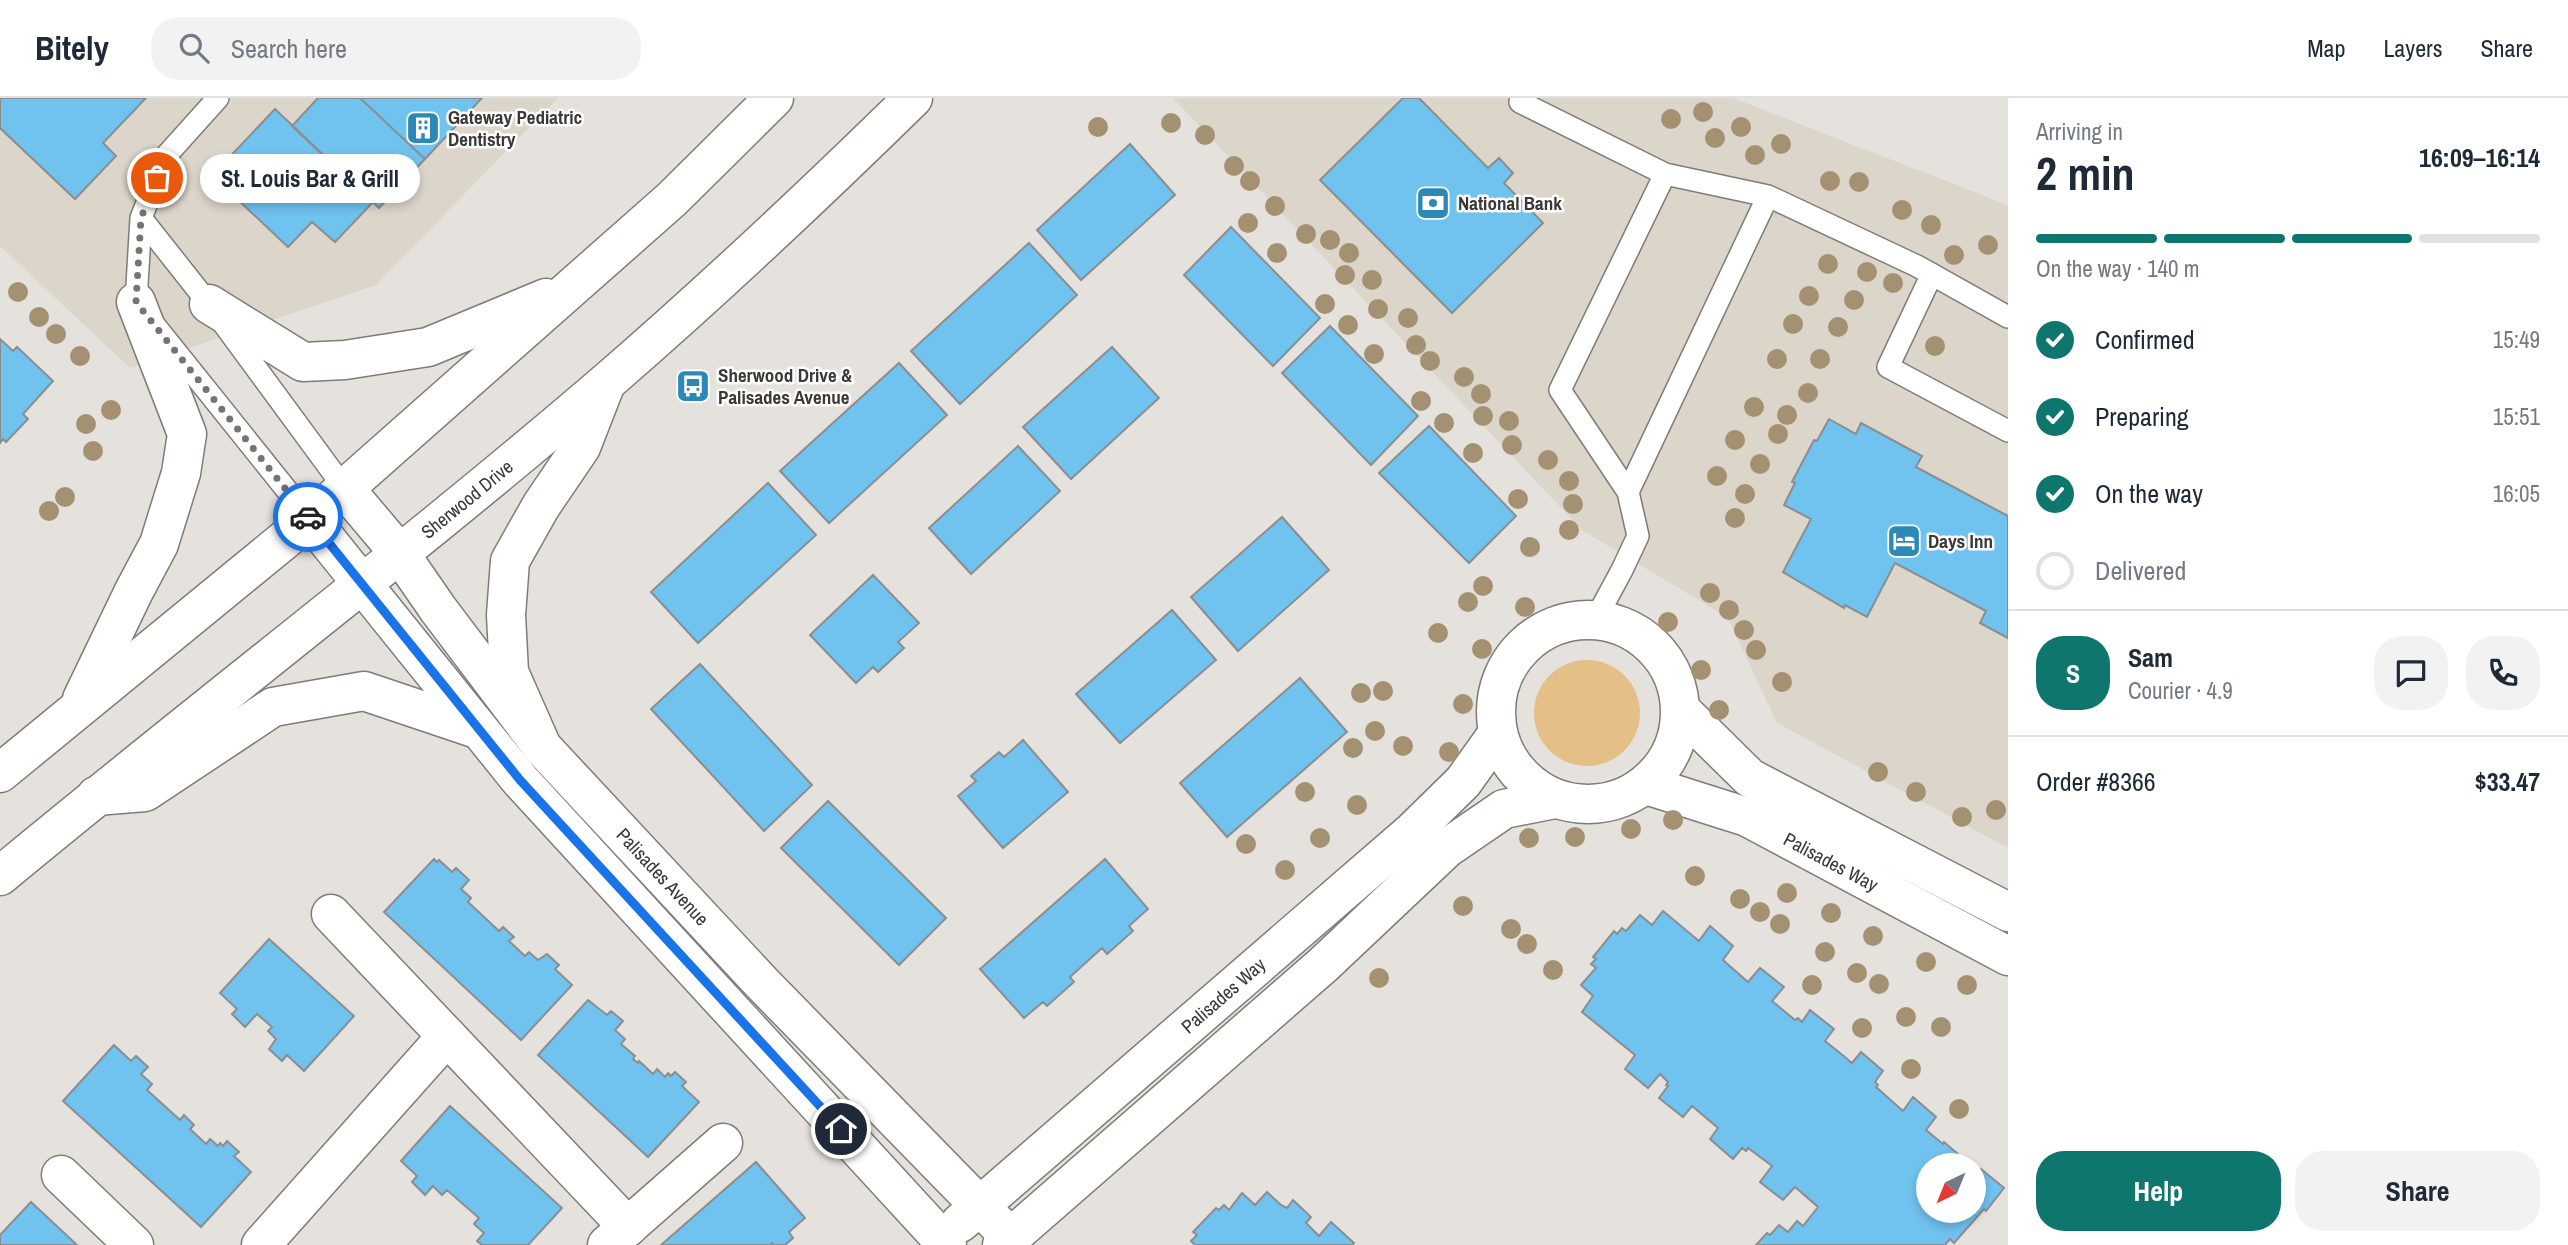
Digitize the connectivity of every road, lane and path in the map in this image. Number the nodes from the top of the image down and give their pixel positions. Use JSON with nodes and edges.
{"nodes":[{"id":1,"x":218,"y":98,"type":"edge"},
{"id":2,"x":774,"y":98,"type":"edge"},
{"id":3,"x":913,"y":98,"type":"edge"},
{"id":4,"x":1520,"y":102,"type":"dead end"},
{"id":5,"x":755,"y":111,"type":"edge"},
{"id":6,"x":889,"y":112,"type":"edge"},
{"id":7,"x":1665,"y":174,"type":"junction"},
{"id":8,"x":1768,"y":196,"type":"junction"},
{"id":9,"x":141,"y":218,"type":"junction"},
{"id":10,"x":1932,"y":274,"type":"junction"},
{"id":11,"x":574,"y":287,"type":"junction"},
{"id":12,"x":136,"y":302,"type":"junction"},
{"id":13,"x":209,"y":304,"type":"junction"},
{"id":14,"x":2008,"y":317,"type":"edge"},
{"id":15,"x":607,"y":382,"type":"junction"},
{"id":16,"x":2008,"y":431,"type":"edge"},
{"id":17,"x":345,"y":489,"type":"junction"},
{"id":18,"x":1628,"y":492,"type":"junction"},
{"id":19,"x":310,"y":519,"type":"junction"},
{"id":20,"x":400,"y":554,"type":"junction"},
{"id":21,"x":362,"y":584,"type":"junction"},
{"id":22,"x":1595,"y":620,"type":"junction"},
{"id":23,"x":78,"y":709,"type":"junction"},
{"id":24,"x":1681,"y":710,"type":"junction"},
{"id":25,"x":477,"y":729,"type":"junction"},
{"id":26,"x":1498,"y":733,"type":"junction"},
{"id":27,"x":542,"y":747,"type":"junction"},
{"id":28,"x":0,"y":773,"type":"edge"},
{"id":29,"x":1646,"y":785,"type":"junction"},
{"id":30,"x":96,"y":796,"type":"junction"},
{"id":31,"x":1555,"y":799,"type":"junction"},
{"id":32,"x":0,"y":876,"type":"edge"},
{"id":33,"x":2008,"y":912,"type":"edge"},
{"id":34,"x":331,"y":914,"type":"dead end"},
{"id":35,"x":2008,"y":957,"type":"edge"},
{"id":36,"x":447,"y":1036,"type":"junction"},
{"id":37,"x":723,"y":1143,"type":"dead end"},
{"id":38,"x":61,"y":1175,"type":"dead end"},
{"id":39,"x":979,"y":1207,"type":"junction"},
{"id":40,"x":618,"y":1236,"type":"edge"},
{"id":41,"x":1006,"y":1241,"type":"edge"},
{"id":42,"x":942,"y":1243,"type":"edge"},
{"id":43,"x":134,"y":1245,"type":"edge"},
{"id":44,"x":261,"y":1245,"type":"edge"}],
"edges":[{"from":1,"to":9,"type":"lane"},
{"from":2,"to":5,"type":"street"},
{"from":3,"to":6,"type":"street","name":"Sherwood Drive"},
{"from":4,"to":7,"type":"lane"},
{"from":5,"to":11,"type":"street"},
{"from":6,"to":15,"type":"street","name":"Sherwood Drive"},
{"from":7,"to":8,"type":"lane"},
{"from":7,"to":18,"type":"lane"},
{"from":8,"to":10,"type":"lane"},
{"from":8,"to":18,"type":"lane"},
{"from":9,"to":12,"type":"lane"},
{"from":9,"to":13,"type":"lane"},
{"from":10,"to":14,"type":"lane"},
{"from":10,"to":16,"type":"lane"},
{"from":11,"to":13,"type":"street"},
{"from":11,"to":17,"type":"street"},
{"from":12,"to":19,"type":"lane"},
{"from":12,"to":23,"type":"street"},
{"from":13,"to":17,"type":"lane"},
{"from":15,"to":20,"type":"street","name":"Sherwood Drive"},
{"from":15,"to":27,"type":"street"},
{"from":17,"to":19,"type":"street"},
{"from":17,"to":20,"type":"street","name":"Palisades Avenue"},
{"from":18,"to":22,"type":"lane"},
{"from":19,"to":21,"type":"street","name":"Palisades Avenue"},
{"from":19,"to":23,"type":"street"},
{"from":20,"to":21,"type":"street","name":"Sherwood Drive"},
{"from":20,"to":27,"type":"street","name":"Palisades Avenue"},
{"from":21,"to":25,"type":"street","name":"Palisades Avenue"},
{"from":21,"to":30,"type":"street","name":"Sherwood Drive"},
{"from":22,"to":24,"type":"street"},
{"from":22,"to":26,"type":"street"},
{"from":23,"to":28,"type":"street"},
{"from":24,"to":29,"type":"street"},
{"from":24,"to":33,"type":"street","name":"Palisades Way"},
{"from":25,"to":30,"type":"street"},
{"from":25,"to":42,"type":"street","name":"Palisades Avenue"},
{"from":26,"to":31,"type":"street"},
{"from":26,"to":39,"type":"street","name":"Palisades Way"},
{"from":27,"to":39,"type":"street","name":"Palisades Avenue"},
{"from":29,"to":31,"type":"street"},
{"from":29,"to":35,"type":"street","name":"Palisades Way"},
{"from":30,"to":32,"type":"street","name":"Sherwood Drive"},
{"from":31,"to":41,"type":"street"},
{"from":34,"to":36,"type":"street"},
{"from":36,"to":40,"type":"street"},
{"from":36,"to":44,"type":"street"},
{"from":37,"to":40,"type":"street"},
{"from":38,"to":43,"type":"street"},
{"from":39,"to":41,"type":"street","name":"Palisades Avenue"},
{"from":39,"to":42,"type":"street","name":"Palisades Way"}]}
